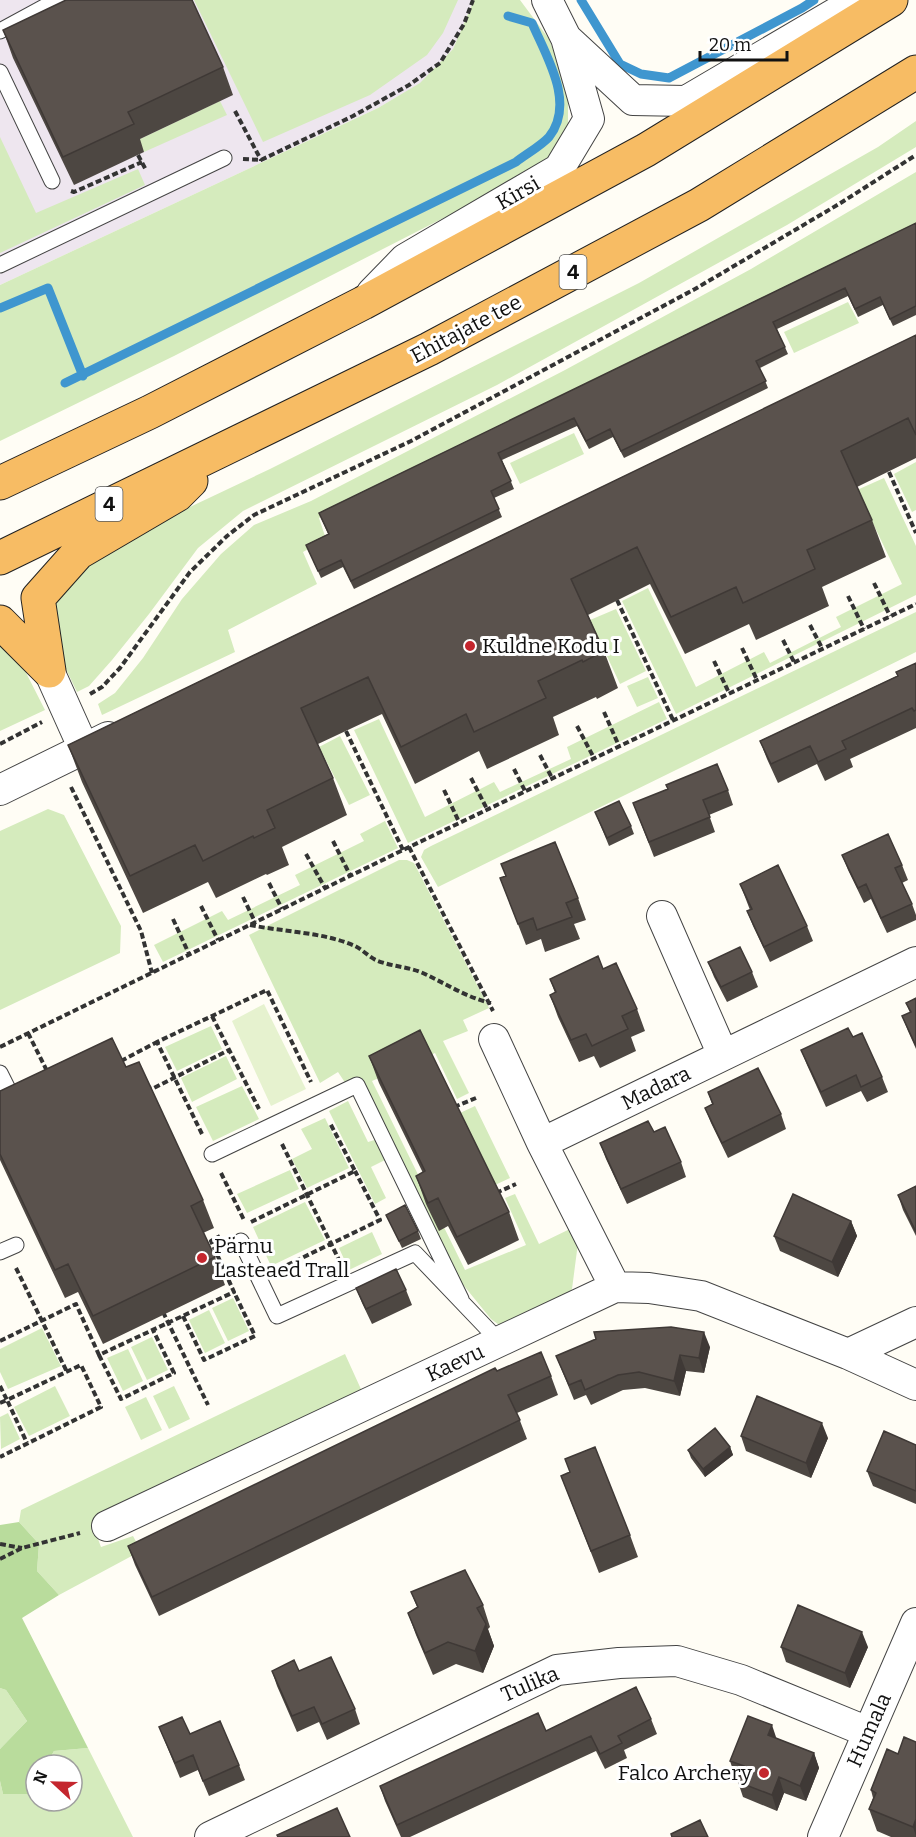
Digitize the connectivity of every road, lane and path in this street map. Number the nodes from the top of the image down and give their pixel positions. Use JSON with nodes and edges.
{"nodes":[{"id":1,"x":57,"y":0,"type":"edge"},
{"id":2,"x":473,"y":0,"type":"edge"},
{"id":3,"x":547,"y":0,"type":"edge"},
{"id":4,"x":858,"y":0,"type":"edge"},
{"id":5,"x":891,"y":0,"type":"edge"},
{"id":6,"x":0,"y":31,"type":"edge"},
{"id":7,"x":566,"y":38,"type":"junction"},
{"id":8,"x":0,"y":72,"type":"edge"},
{"id":9,"x":916,"y":72,"type":"edge"},
{"id":10,"x":235,"y":111,"type":"dead end"},
{"id":11,"x":916,"y":155,"type":"edge"},
{"id":12,"x":224,"y":158,"type":"joint"},
{"id":13,"x":261,"y":160,"type":"junction"},
{"id":14,"x":142,"y":162,"type":"dead end"},
{"id":15,"x":52,"y":180,"type":"joint"},
{"id":16,"x":0,"y":265,"type":"edge"},
{"id":17,"x":363,"y":303,"type":"junction"},
{"id":18,"x":219,"y":451,"type":"junction"},
{"id":19,"x":889,"y":472,"type":"dead end"},
{"id":20,"x":0,"y":483,"type":"edge"},
{"id":21,"x":916,"y":533,"type":"edge"},
{"id":22,"x":0,"y":558,"type":"edge"},
{"id":23,"x":874,"y":583,"type":"dead end"},
{"id":24,"x":848,"y":596,"type":"dead end"},
{"id":25,"x":617,"y":600,"type":"dead end"},
{"id":26,"x":916,"y":604,"type":"edge"},
{"id":27,"x":890,"y":616,"type":"junction"},
{"id":28,"x":0,"y":622,"type":"edge"},
{"id":29,"x":810,"y":625,"type":"dead end"},
{"id":30,"x":864,"y":629,"type":"junction"},
{"id":31,"x":783,"y":640,"type":"dead end"},
{"id":32,"x":742,"y":648,"type":"dead end"},
{"id":33,"x":822,"y":648,"type":"junction"},
{"id":34,"x":714,"y":661,"type":"dead end"},
{"id":35,"x":794,"y":662,"type":"junction"},
{"id":36,"x":49,"y":671,"type":"junction"},
{"id":37,"x":757,"y":680,"type":"junction"},
{"id":38,"x":729,"y":693,"type":"junction"},
{"id":39,"x":66,"y":709,"type":"junction"},
{"id":40,"x":604,"y":712,"type":"dead end"},
{"id":41,"x":673,"y":720,"type":"junction"},
{"id":42,"x":131,"y":726,"type":"edge"},
{"id":43,"x":577,"y":726,"type":"dead end"},
{"id":44,"x":346,"y":730,"type":"dead end"},
{"id":45,"x":0,"y":744,"type":"edge"},
{"id":46,"x":619,"y":746,"type":"junction"},
{"id":47,"x":71,"y":755,"type":"junction"},
{"id":48,"x":540,"y":755,"type":"dead end"},
{"id":49,"x":594,"y":758,"type":"junction"},
{"id":50,"x":514,"y":769,"type":"dead end"},
{"id":51,"x":471,"y":778,"type":"dead end"},
{"id":52,"x":552,"y":778,"type":"junction"},
{"id":53,"x":0,"y":790,"type":"edge"},
{"id":54,"x":444,"y":790,"type":"dead end"},
{"id":55,"x":525,"y":791,"type":"junction"},
{"id":56,"x":487,"y":809,"type":"junction"},
{"id":57,"x":459,"y":823,"type":"junction"},
{"id":58,"x":333,"y":841,"type":"dead end"},
{"id":59,"x":409,"y":847,"type":"junction"},
{"id":60,"x":403,"y":850,"type":"junction"},
{"id":61,"x":306,"y":854,"type":"dead end"},
{"id":62,"x":350,"y":875,"type":"junction"},
{"id":63,"x":269,"y":883,"type":"dead end"},
{"id":64,"x":325,"y":888,"type":"junction"},
{"id":65,"x":243,"y":897,"type":"dead end"},
{"id":66,"x":201,"y":906,"type":"dead end"},
{"id":67,"x":282,"y":909,"type":"junction"},
{"id":68,"x":662,"y":916,"type":"dead end"},
{"id":69,"x":173,"y":919,"type":"dead end"},
{"id":70,"x":255,"y":922,"type":"junction"},
{"id":71,"x":250,"y":925,"type":"junction"},
{"id":72,"x":218,"y":940,"type":"junction"},
{"id":73,"x":189,"y":954,"type":"junction"},
{"id":74,"x":916,"y":962,"type":"edge"},
{"id":75,"x":152,"y":973,"type":"junction"},
{"id":76,"x":491,"y":1003,"type":"junction"},
{"id":77,"x":212,"y":1016,"type":"junction"},
{"id":78,"x":28,"y":1034,"type":"junction"},
{"id":79,"x":494,"y":1039,"type":"joint"},
{"id":80,"x":157,"y":1042,"type":"junction"},
{"id":81,"x":0,"y":1047,"type":"edge"},
{"id":82,"x":229,"y":1050,"type":"junction"},
{"id":83,"x":132,"y":1055,"type":"junction"},
{"id":84,"x":723,"y":1055,"type":"junction"},
{"id":85,"x":137,"y":1063,"type":"edge"},
{"id":86,"x":114,"y":1064,"type":"edge"},
{"id":87,"x":0,"y":1073,"type":"edge"},
{"id":88,"x":175,"y":1078,"type":"junction"},
{"id":89,"x":146,"y":1081,"type":"edge"},
{"id":90,"x":52,"y":1083,"type":"edge"},
{"id":91,"x":314,"y":1089,"type":"dead end"},
{"id":92,"x":476,"y":1098,"type":"dead end"},
{"id":93,"x":17,"y":1106,"type":"edge"},
{"id":94,"x":454,"y":1107,"type":"edge"},
{"id":95,"x":325,"y":1114,"type":"dead end"},
{"id":96,"x":262,"y":1116,"type":"dead end"},
{"id":97,"x":279,"y":1137,"type":"dead end"},
{"id":98,"x":542,"y":1143,"type":"junction"},
{"id":99,"x":212,"y":1154,"type":"junction"},
{"id":100,"x":354,"y":1171,"type":"junction"},
{"id":101,"x":516,"y":1184,"type":"dead end"},
{"id":102,"x":496,"y":1193,"type":"edge"},
{"id":103,"x":307,"y":1195,"type":"junction"},
{"id":104,"x":235,"y":1237,"type":"joint"},
{"id":105,"x":331,"y":1244,"type":"junction"},
{"id":106,"x":7,"y":1249,"type":"edge"},
{"id":107,"x":259,"y":1279,"type":"junction"},
{"id":108,"x":350,"y":1283,"type":"junction"},
{"id":109,"x":615,"y":1287,"type":"junction"},
{"id":110,"x":234,"y":1292,"type":"junction"},
{"id":111,"x":460,"y":1299,"type":"junction"},
{"id":112,"x":158,"y":1303,"type":"edge"},
{"id":113,"x":183,"y":1316,"type":"junction"},
{"id":114,"x":42,"y":1320,"type":"junction"},
{"id":115,"x":916,"y":1322,"type":"edge"},
{"id":116,"x":168,"y":1323,"type":"junction"},
{"id":117,"x":153,"y":1330,"type":"junction"},
{"id":118,"x":0,"y":1341,"type":"edge"},
{"id":119,"x":500,"y":1342,"type":"junction"},
{"id":120,"x":848,"y":1354,"type":"junction"},
{"id":121,"x":99,"y":1355,"type":"junction"},
{"id":122,"x":67,"y":1372,"type":"junction"},
{"id":123,"x":916,"y":1385,"type":"edge"},
{"id":124,"x":0,"y":1386,"type":"edge"},
{"id":125,"x":7,"y":1400,"type":"junction"},
{"id":126,"x":0,"y":1403,"type":"edge"},
{"id":127,"x":208,"y":1405,"type":"dead end"},
{"id":128,"x":27,"y":1443,"type":"junction"},
{"id":129,"x":0,"y":1456,"type":"edge"},
{"id":130,"x":107,"y":1526,"type":"joint"},
{"id":131,"x":0,"y":1544,"type":"edge"},
{"id":132,"x":22,"y":1548,"type":"junction"},
{"id":133,"x":0,"y":1558,"type":"edge"},
{"id":134,"x":916,"y":1623,"type":"edge"},
{"id":135,"x":868,"y":1732,"type":"junction"},
{"id":136,"x":210,"y":1837,"type":"edge"},
{"id":137,"x":823,"y":1837,"type":"edge"}],
"edges":[{"from":1,"to":6,"type":"lane"},
{"from":2,"to":13,"type":"path"},
{"from":3,"to":7,"type":"street","name":"Kirsi"},
{"from":4,"to":7,"type":"street","name":"Kirsi"},
{"from":5,"to":17,"type":"highway"},
{"from":7,"to":17,"type":"street","name":"Kirsi"},
{"from":8,"to":15,"type":"lane"},
{"from":9,"to":18,"type":"highway","name":"Ehitajate tee","number":"4"},
{"from":10,"to":13,"type":"path"},
{"from":11,"to":39,"type":"path"},
{"from":12,"to":13,"type":"path"},
{"from":12,"to":16,"type":"lane"},
{"from":14,"to":15,"type":"path"},
{"from":17,"to":20,"type":"highway"},
{"from":18,"to":22,"type":"highway","name":"Ehitajate tee","number":"4"},
{"from":18,"to":36,"type":"highway"},
{"from":19,"to":21,"type":"path"},
{"from":23,"to":27,"type":"path"},
{"from":24,"to":30,"type":"path"},
{"from":25,"to":41,"type":"path"},
{"from":26,"to":27,"type":"path"},
{"from":27,"to":30,"type":"path"},
{"from":28,"to":36,"type":"highway"},
{"from":29,"to":33,"type":"path"},
{"from":30,"to":33,"type":"path"},
{"from":31,"to":35,"type":"path"},
{"from":32,"to":37,"type":"path"},
{"from":33,"to":35,"type":"path"},
{"from":34,"to":38,"type":"path"},
{"from":35,"to":37,"type":"path"},
{"from":36,"to":39,"type":"street"},
{"from":37,"to":38,"type":"path"},
{"from":38,"to":41,"type":"path"},
{"from":39,"to":45,"type":"path"},
{"from":39,"to":47,"type":"street"},
{"from":40,"to":46,"type":"path"},
{"from":41,"to":46,"type":"path"},
{"from":42,"to":47,"type":"street"},
{"from":43,"to":49,"type":"path"},
{"from":44,"to":60,"type":"path"},
{"from":46,"to":49,"type":"path"},
{"from":47,"to":53,"type":"street"},
{"from":47,"to":75,"type":"path"},
{"from":48,"to":52,"type":"path"},
{"from":49,"to":52,"type":"path"},
{"from":50,"to":55,"type":"path"},
{"from":51,"to":56,"type":"path"},
{"from":52,"to":55,"type":"path"},
{"from":54,"to":57,"type":"path"},
{"from":55,"to":56,"type":"path"},
{"from":56,"to":57,"type":"path"},
{"from":57,"to":59,"type":"path"},
{"from":58,"to":62,"type":"path"},
{"from":59,"to":60,"type":"path"},
{"from":59,"to":76,"type":"path"},
{"from":60,"to":62,"type":"path"},
{"from":61,"to":64,"type":"path"},
{"from":62,"to":64,"type":"path"},
{"from":63,"to":67,"type":"path"},
{"from":64,"to":67,"type":"path"},
{"from":65,"to":70,"type":"path"},
{"from":66,"to":72,"type":"path"},
{"from":67,"to":70,"type":"path"},
{"from":68,"to":84,"type":"street"},
{"from":69,"to":73,"type":"path"},
{"from":70,"to":71,"type":"path"},
{"from":71,"to":72,"type":"path"},
{"from":71,"to":76,"type":"path"},
{"from":72,"to":73,"type":"path"},
{"from":73,"to":75,"type":"path"},
{"from":74,"to":84,"type":"street","name":"Madara"},
{"from":75,"to":78,"type":"path"},
{"from":76,"to":79,"type":"path"},
{"from":77,"to":80,"type":"path"},
{"from":77,"to":82,"type":"path"},
{"from":77,"to":91,"type":"path"},
{"from":78,"to":81,"type":"path"},
{"from":78,"to":90,"type":"path"},
{"from":79,"to":98,"type":"street"},
{"from":80,"to":83,"type":"path"},
{"from":80,"to":88,"type":"path"},
{"from":82,"to":88,"type":"path"},
{"from":82,"to":96,"type":"path"},
{"from":83,"to":85,"type":"path"},
{"from":83,"to":86,"type":"path"},
{"from":84,"to":98,"type":"street","name":"Madara"},
{"from":87,"to":93,"type":"lane"},
{"from":88,"to":89,"type":"path"},
{"from":88,"to":99,"type":"path"},
{"from":92,"to":94,"type":"path"},
{"from":95,"to":100,"type":"path"},
{"from":97,"to":103,"type":"path"},
{"from":98,"to":109,"type":"street"},
{"from":99,"to":103,"type":"path"},
{"from":99,"to":111,"type":"lane"},
{"from":100,"to":103,"type":"path"},
{"from":100,"to":105,"type":"path"},
{"from":101,"to":102,"type":"path"},
{"from":103,"to":105,"type":"path"},
{"from":104,"to":107,"type":"lane"},
{"from":104,"to":110,"type":"path"},
{"from":105,"to":107,"type":"path"},
{"from":105,"to":108,"type":"path"},
{"from":106,"to":114,"type":"path"},
{"from":107,"to":108,"type":"lane"},
{"from":108,"to":111,"type":"lane"},
{"from":109,"to":119,"type":"street","name":"Kaevu"},
{"from":109,"to":120,"type":"street","name":"Kaevu"},
{"from":110,"to":113,"type":"path"},
{"from":110,"to":113,"type":"path"},
{"from":111,"to":119,"type":"lane"},
{"from":112,"to":116,"type":"path"},
{"from":113,"to":116,"type":"path"},
{"from":114,"to":118,"type":"path"},
{"from":114,"to":121,"type":"path"},
{"from":114,"to":122,"type":"path"},
{"from":115,"to":120,"type":"street"},
{"from":116,"to":117,"type":"path"},
{"from":116,"to":127,"type":"path"},
{"from":117,"to":121,"type":"path"},
{"from":117,"to":121,"type":"path"},
{"from":119,"to":130,"type":"street","name":"Kaevu"},
{"from":120,"to":123,"type":"street","name":"Kaevu"},
{"from":122,"to":125,"type":"path"},
{"from":122,"to":128,"type":"path"},
{"from":124,"to":125,"type":"path"},
{"from":125,"to":126,"type":"path"},
{"from":125,"to":128,"type":"path"},
{"from":128,"to":129,"type":"path"},
{"from":130,"to":132,"type":"path"},
{"from":131,"to":132,"type":"path"},
{"from":132,"to":133,"type":"path"},
{"from":134,"to":135,"type":"street","name":"Humala"},
{"from":135,"to":136,"type":"street","name":"Tulika"},
{"from":135,"to":137,"type":"street","name":"Humala"}]}
